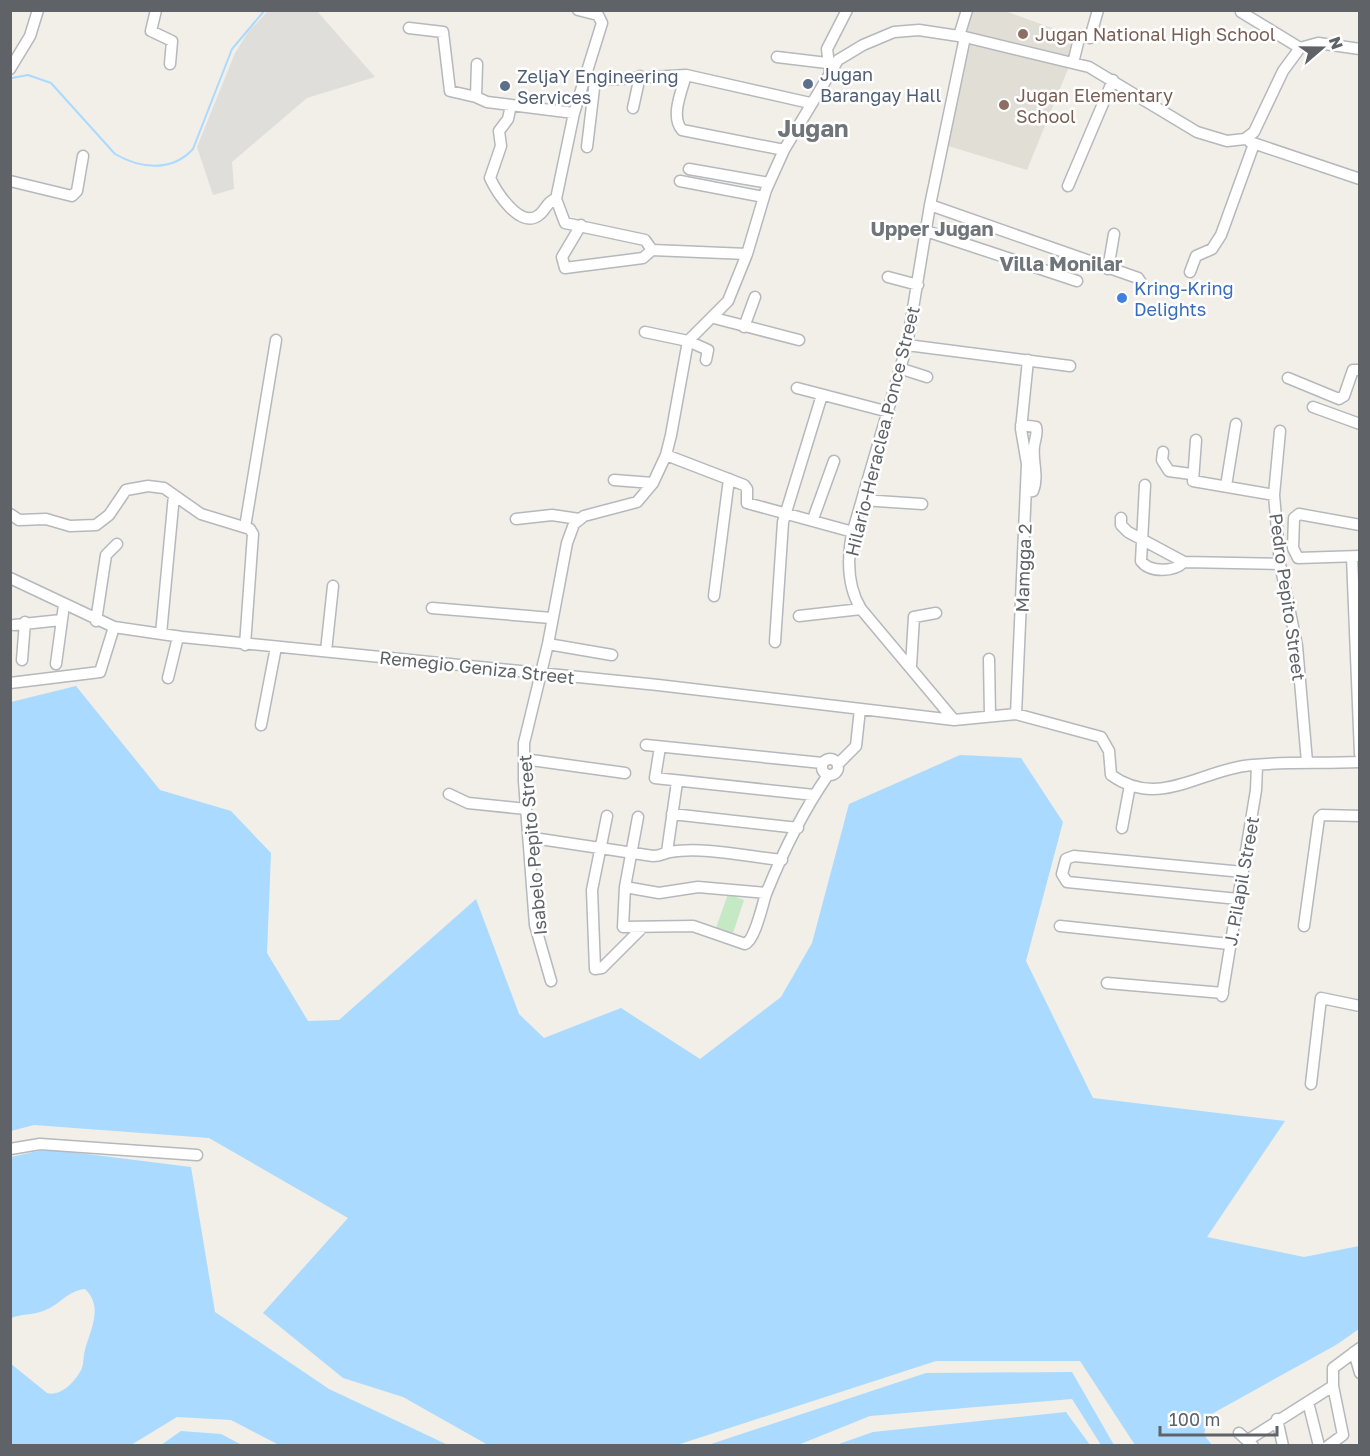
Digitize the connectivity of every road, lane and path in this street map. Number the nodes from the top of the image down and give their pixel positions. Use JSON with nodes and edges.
{"nodes":[{"id":1,"x":39,"y":10,"type":"edge"},
{"id":2,"x":156,"y":10,"type":"edge"},
{"id":3,"x":578,"y":10,"type":"edge"},
{"id":4,"x":847,"y":10,"type":"edge"},
{"id":5,"x":967,"y":10,"type":"edge"},
{"id":6,"x":1098,"y":10,"type":"edge"},
{"id":7,"x":1241,"y":12,"type":"dead end"},
{"id":8,"x":409,"y":28,"type":"dead end"},
{"id":9,"x":962,"y":37,"type":"junction"},
{"id":10,"x":1300,"y":48,"type":"junction"},
{"id":11,"x":1359,"y":49,"type":"edge"},
{"id":12,"x":777,"y":57,"type":"dead end"},
{"id":13,"x":1073,"y":63,"type":"junction"},
{"id":14,"x":170,"y":64,"type":"dead end"},
{"id":15,"x":477,"y":64,"type":"dead end"},
{"id":16,"x":828,"y":67,"type":"junction"},
{"id":17,"x":10,"y":69,"type":"edge"},
{"id":18,"x":686,"y":75,"type":"junction"},
{"id":19,"x":640,"y":76,"type":"junction"},
{"id":20,"x":591,"y":80,"type":"junction"},
{"id":21,"x":1113,"y":80,"type":"junction"},
{"id":22,"x":476,"y":97,"type":"junction"},
{"id":23,"x":810,"y":103,"type":"junction"},
{"id":24,"x":511,"y":105,"type":"junction"},
{"id":25,"x":633,"y":108,"type":"dead end"},
{"id":26,"x":574,"y":113,"type":"junction"},
{"id":27,"x":1250,"y":141,"type":"junction"},
{"id":28,"x":587,"y":147,"type":"dead end"},
{"id":29,"x":784,"y":150,"type":"junction"},
{"id":30,"x":83,"y":156,"type":"dead end"},
{"id":31,"x":689,"y":169,"type":"dead end"},
{"id":32,"x":1359,"y":179,"type":"edge"},
{"id":33,"x":10,"y":181,"type":"edge"},
{"id":34,"x":680,"y":181,"type":"dead end"},
{"id":35,"x":769,"y":183,"type":"junction"},
{"id":36,"x":1068,"y":186,"type":"dead end"},
{"id":37,"x":764,"y":197,"type":"junction"},
{"id":38,"x":556,"y":199,"type":"junction"},
{"id":39,"x":930,"y":205,"type":"junction"},
{"id":40,"x":581,"y":225,"type":"junction"},
{"id":41,"x":926,"y":231,"type":"junction"},
{"id":42,"x":1114,"y":234,"type":"dead end"},
{"id":43,"x":652,"y":250,"type":"junction"},
{"id":44,"x":747,"y":254,"type":"junction"},
{"id":45,"x":1108,"y":269,"type":"junction"},
{"id":46,"x":1190,"y":272,"type":"dead end"},
{"id":47,"x":888,"y":278,"type":"dead end"},
{"id":48,"x":1077,"y":281,"type":"dead end"},
{"id":49,"x":918,"y":285,"type":"junction"},
{"id":50,"x":1143,"y":286,"type":"dead end"},
{"id":51,"x":755,"y":297,"type":"dead end"},
{"id":52,"x":714,"y":318,"type":"junction"},
{"id":53,"x":744,"y":327,"type":"junction"},
{"id":54,"x":645,"y":332,"type":"dead end"},
{"id":55,"x":276,"y":340,"type":"dead end"},
{"id":56,"x":688,"y":340,"type":"junction"},
{"id":57,"x":799,"y":340,"type":"dead end"},
{"id":58,"x":908,"y":345,"type":"junction"},
{"id":59,"x":706,"y":360,"type":"dead end"},
{"id":60,"x":1028,"y":360,"type":"junction"},
{"id":61,"x":1070,"y":366,"type":"dead end"},
{"id":62,"x":902,"y":369,"type":"junction"},
{"id":63,"x":1359,"y":370,"type":"edge"},
{"id":64,"x":927,"y":376,"type":"dead end"},
{"id":65,"x":1288,"y":378,"type":"dead end"},
{"id":66,"x":797,"y":388,"type":"dead end"},
{"id":67,"x":822,"y":395,"type":"junction"},
{"id":68,"x":1313,"y":407,"type":"dead end"},
{"id":69,"x":889,"y":412,"type":"junction"},
{"id":70,"x":1236,"y":424,"type":"dead end"},
{"id":71,"x":1359,"y":424,"type":"edge"},
{"id":72,"x":1021,"y":425,"type":"junction"},
{"id":73,"x":1280,"y":431,"type":"dead end"},
{"id":74,"x":1196,"y":441,"type":"dead end"},
{"id":75,"x":1163,"y":452,"type":"dead end"},
{"id":76,"x":666,"y":455,"type":"junction"},
{"id":77,"x":834,"y":460,"type":"dead end"},
{"id":78,"x":1191,"y":474,"type":"junction"},
{"id":79,"x":729,"y":479,"type":"junction"},
{"id":80,"x":614,"y":480,"type":"dead end"},
{"id":81,"x":653,"y":483,"type":"junction"},
{"id":82,"x":1145,"y":485,"type":"dead end"},
{"id":83,"x":1226,"y":486,"type":"junction"},
{"id":84,"x":1026,"y":492,"type":"junction"},
{"id":85,"x":174,"y":495,"type":"junction"},
{"id":86,"x":1274,"y":495,"type":"junction"},
{"id":87,"x":862,"y":500,"type":"junction"},
{"id":88,"x":922,"y":504,"type":"dead end"},
{"id":89,"x":785,"y":513,"type":"junction"},
{"id":90,"x":10,"y":514,"type":"edge"},
{"id":91,"x":1120,"y":518,"type":"dead end"},
{"id":92,"x":516,"y":519,"type":"dead end"},
{"id":93,"x":579,"y":519,"type":"junction"},
{"id":94,"x":813,"y":519,"type":"junction"},
{"id":95,"x":1359,"y":525,"type":"edge"},
{"id":96,"x":245,"y":527,"type":"junction"},
{"id":97,"x":853,"y":532,"type":"junction"},
{"id":98,"x":1144,"y":539,"type":"junction"},
{"id":99,"x":117,"y":544,"type":"dead end"},
{"id":100,"x":1355,"y":556,"type":"edge"},
{"id":101,"x":1184,"y":562,"type":"junction"},
{"id":102,"x":1280,"y":564,"type":"junction"},
{"id":103,"x":10,"y":578,"type":"edge"},
{"id":104,"x":333,"y":586,"type":"dead end"},
{"id":105,"x":1356,"y":589,"type":"edge"},
{"id":106,"x":714,"y":596,"type":"dead end"},
{"id":107,"x":63,"y":605,"type":"junction"},
{"id":108,"x":432,"y":608,"type":"dead end"},
{"id":109,"x":861,"y":609,"type":"junction"},
{"id":110,"x":936,"y":613,"type":"dead end"},
{"id":111,"x":799,"y":616,"type":"dead end"},
{"id":112,"x":551,"y":618,"type":"junction"},
{"id":113,"x":1357,"y":619,"type":"edge"},
{"id":114,"x":61,"y":620,"type":"junction"},
{"id":115,"x":96,"y":621,"type":"junction"},
{"id":116,"x":114,"y":627,"type":"junction"},
{"id":117,"x":161,"y":634,"type":"junction"},
{"id":118,"x":178,"y":637,"type":"junction"},
{"id":119,"x":775,"y":642,"type":"dead end"},
{"id":120,"x":548,"y":644,"type":"junction"},
{"id":121,"x":245,"y":645,"type":"junction"},
{"id":122,"x":276,"y":647,"type":"junction"},
{"id":123,"x":1357,"y":650,"type":"edge"},
{"id":124,"x":326,"y":651,"type":"junction"},
{"id":125,"x":612,"y":655,"type":"dead end"},
{"id":126,"x":989,"y":659,"type":"dead end"},
{"id":127,"x":22,"y":660,"type":"dead end"},
{"id":128,"x":56,"y":664,"type":"dead end"},
{"id":129,"x":911,"y":666,"type":"junction"},
{"id":130,"x":540,"y":674,"type":"junction"},
{"id":131,"x":168,"y":678,"type":"dead end"},
{"id":132,"x":10,"y":683,"type":"edge"},
{"id":133,"x":1358,"y":684,"type":"edge"},
{"id":134,"x":860,"y":709,"type":"junction"},
{"id":135,"x":1016,"y":714,"type":"junction"},
{"id":136,"x":990,"y":716,"type":"junction"},
{"id":137,"x":954,"y":720,"type":"junction"},
{"id":138,"x":1359,"y":721,"type":"edge"},
{"id":139,"x":261,"y":725,"type":"dead end"},
{"id":140,"x":646,"y":745,"type":"dead end"},
{"id":141,"x":660,"y":747,"type":"junction"},
{"id":142,"x":1359,"y":754,"type":"edge"},
{"id":143,"x":524,"y":759,"type":"junction"},
{"id":144,"x":1308,"y":762,"type":"junction"},
{"id":145,"x":1359,"y":762,"type":"edge"},
{"id":146,"x":822,"y":763,"type":"junction"},
{"id":147,"x":838,"y":764,"type":"junction"},
{"id":148,"x":1257,"y":766,"type":"junction"},
{"id":149,"x":625,"y":773,"type":"dead end"},
{"id":150,"x":828,"y":775,"type":"junction"},
{"id":151,"x":678,"y":782,"type":"junction"},
{"id":152,"x":1130,"y":785,"type":"junction"},
{"id":153,"x":449,"y":794,"type":"dead end"},
{"id":154,"x":814,"y":795,"type":"junction"},
{"id":155,"x":526,"y":809,"type":"junction"},
{"id":156,"x":672,"y":814,"type":"junction"},
{"id":157,"x":607,"y":816,"type":"dead end"},
{"id":158,"x":638,"y":816,"type":"dead end"},
{"id":159,"x":1359,"y":816,"type":"edge"},
{"id":160,"x":798,"y":828,"type":"junction"},
{"id":161,"x":1122,"y":828,"type":"dead end"},
{"id":162,"x":540,"y":839,"type":"dead end"},
{"id":163,"x":601,"y":849,"type":"junction"},
{"id":164,"x":667,"y":852,"type":"junction"},
{"id":165,"x":632,"y":854,"type":"junction"},
{"id":166,"x":782,"y":860,"type":"junction"},
{"id":167,"x":1243,"y":872,"type":"junction"},
{"id":168,"x":625,"y":887,"type":"junction"},
{"id":169,"x":766,"y":893,"type":"junction"},
{"id":170,"x":1238,"y":899,"type":"junction"},
{"id":171,"x":1060,"y":926,"type":"dead end"},
{"id":172,"x":1304,"y":926,"type":"dead end"},
{"id":173,"x":623,"y":927,"type":"junction"},
{"id":174,"x":641,"y":929,"type":"junction"},
{"id":175,"x":1229,"y":944,"type":"junction"},
{"id":176,"x":623,"y":946,"type":"junction"},
{"id":177,"x":551,"y":981,"type":"dead end"},
{"id":178,"x":1107,"y":983,"type":"dead end"},
{"id":179,"x":1359,"y":1006,"type":"edge"},
{"id":180,"x":1311,"y":1084,"type":"dead end"},
{"id":181,"x":10,"y":1149,"type":"edge"},
{"id":182,"x":197,"y":1155,"type":"dead end"},
{"id":183,"x":1357,"y":1350,"type":"edge"},
{"id":184,"x":1359,"y":1373,"type":"edge"},
{"id":185,"x":1333,"y":1386,"type":"junction"},
{"id":186,"x":1308,"y":1402,"type":"junction"},
{"id":187,"x":1277,"y":1419,"type":"junction"},
{"id":188,"x":1239,"y":1433,"type":"dead end"},
{"id":189,"x":1251,"y":1443,"type":"edge"},
{"id":190,"x":1283,"y":1446,"type":"edge"},
{"id":191,"x":1319,"y":1446,"type":"edge"},
{"id":192,"x":1328,"y":1446,"type":"edge"}],
"edges":[{"from":1,"to":17,"type":"street"},
{"from":2,"to":14,"type":"street"},
{"from":3,"to":20,"type":"street"},
{"from":4,"to":16,"type":"street"},
{"from":5,"to":9,"type":"street","name":"Hilario-Heraclea Ponce Street"},
{"from":6,"to":13,"type":"street"},
{"from":7,"to":10,"type":"street"},
{"from":8,"to":22,"type":"street"},
{"from":9,"to":13,"type":"street"},
{"from":9,"to":16,"type":"street"},
{"from":9,"to":39,"type":"street","name":"Hilario-Heraclea Ponce Street"},
{"from":10,"to":11,"type":"street"},
{"from":10,"to":27,"type":"street"},
{"from":12,"to":16,"type":"street"},
{"from":13,"to":21,"type":"street"},
{"from":15,"to":22,"type":"street"},
{"from":16,"to":23,"type":"street"},
{"from":18,"to":19,"type":"street"},
{"from":18,"to":23,"type":"street"},
{"from":18,"to":29,"type":"street"},
{"from":19,"to":20,"type":"street"},
{"from":19,"to":25,"type":"street"},
{"from":20,"to":26,"type":"street"},
{"from":20,"to":28,"type":"street"},
{"from":21,"to":27,"type":"street"},
{"from":21,"to":36,"type":"street"},
{"from":22,"to":24,"type":"street"},
{"from":23,"to":29,"type":"street"},
{"from":24,"to":26,"type":"street"},
{"from":24,"to":38,"type":"street"},
{"from":26,"to":38,"type":"street"},
{"from":27,"to":32,"type":"street"},
{"from":27,"to":46,"type":"street"},
{"from":29,"to":35,"type":"street"},
{"from":30,"to":33,"type":"street"},
{"from":31,"to":35,"type":"street"},
{"from":34,"to":37,"type":"street"},
{"from":35,"to":37,"type":"street"},
{"from":37,"to":44,"type":"street"},
{"from":38,"to":40,"type":"street"},
{"from":39,"to":41,"type":"street","name":"Hilario-Heraclea Ponce Street"},
{"from":39,"to":45,"type":"street"},
{"from":40,"to":43,"type":"street"},
{"from":40,"to":43,"type":"street"},
{"from":41,"to":48,"type":"street"},
{"from":41,"to":49,"type":"street","name":"Hilario-Heraclea Ponce Street"},
{"from":42,"to":45,"type":"street"},
{"from":43,"to":44,"type":"street"},
{"from":44,"to":52,"type":"street"},
{"from":45,"to":50,"type":"street"},
{"from":47,"to":49,"type":"street"},
{"from":49,"to":58,"type":"street","name":"Hilario-Heraclea Ponce Street"},
{"from":51,"to":53,"type":"street"},
{"from":52,"to":53,"type":"street"},
{"from":52,"to":56,"type":"street"},
{"from":53,"to":57,"type":"street"},
{"from":54,"to":56,"type":"street"},
{"from":55,"to":96,"type":"street"},
{"from":56,"to":59,"type":"street"},
{"from":56,"to":76,"type":"street"},
{"from":58,"to":60,"type":"street"},
{"from":58,"to":62,"type":"street","name":"Hilario-Heraclea Ponce Street"},
{"from":60,"to":61,"type":"street"},
{"from":60,"to":72,"type":"street","name":"Mamgga 2"},
{"from":62,"to":64,"type":"street"},
{"from":62,"to":69,"type":"street","name":"Hilario-Heraclea Ponce Street"},
{"from":63,"to":65,"type":"street"},
{"from":66,"to":67,"type":"street"},
{"from":67,"to":69,"type":"street"},
{"from":67,"to":89,"type":"street"},
{"from":68,"to":71,"type":"street"},
{"from":69,"to":87,"type":"street","name":"Hilario-Heraclea Ponce Street"},
{"from":70,"to":83,"type":"street"},
{"from":72,"to":84,"type":"street","name":"Mamgga 2"},
{"from":72,"to":84,"type":"street"},
{"from":73,"to":86,"type":"street","name":"Pedro Pepito Street"},
{"from":74,"to":78,"type":"street"},
{"from":75,"to":78,"type":"street"},
{"from":76,"to":79,"type":"street"},
{"from":76,"to":81,"type":"street"},
{"from":77,"to":94,"type":"street"},
{"from":78,"to":83,"type":"street"},
{"from":79,"to":89,"type":"street"},
{"from":79,"to":106,"type":"street"},
{"from":80,"to":81,"type":"street"},
{"from":81,"to":93,"type":"street"},
{"from":82,"to":98,"type":"street"},
{"from":83,"to":86,"type":"street"},
{"from":84,"to":135,"type":"street","name":"Mamgga 2"},
{"from":85,"to":90,"type":"street"},
{"from":85,"to":96,"type":"street"},
{"from":85,"to":117,"type":"street"},
{"from":86,"to":102,"type":"street","name":"Pedro Pepito Street"},
{"from":87,"to":88,"type":"street"},
{"from":87,"to":97,"type":"street","name":"Hilario-Heraclea Ponce Street"},
{"from":89,"to":94,"type":"street"},
{"from":89,"to":119,"type":"street"},
{"from":91,"to":98,"type":"street"},
{"from":92,"to":93,"type":"street"},
{"from":93,"to":112,"type":"street","name":"Isabelo Pepito Street"},
{"from":94,"to":97,"type":"street"},
{"from":95,"to":100,"type":"street"},
{"from":96,"to":121,"type":"street"},
{"from":97,"to":109,"type":"street","name":"Hilario-Heraclea Ponce Street"},
{"from":98,"to":101,"type":"street"},
{"from":98,"to":101,"type":"street"},
{"from":99,"to":115,"type":"street"},
{"from":100,"to":105,"type":"street"},
{"from":101,"to":102,"type":"street"},
{"from":102,"to":144,"type":"street","name":"Pedro Pepito Street"},
{"from":103,"to":107,"type":"street","name":"Remegio Geniza Street"},
{"from":104,"to":124,"type":"street"},
{"from":105,"to":113,"type":"street"},
{"from":107,"to":114,"type":"street"},
{"from":107,"to":115,"type":"street","name":"Remegio Geniza Street"},
{"from":108,"to":112,"type":"street"},
{"from":109,"to":111,"type":"street"},
{"from":109,"to":129,"type":"street","name":"Hilario-Heraclea Ponce Street"},
{"from":110,"to":129,"type":"street"},
{"from":112,"to":120,"type":"street","name":"Isabelo Pepito Street"},
{"from":113,"to":123,"type":"street"},
{"from":114,"to":127,"type":"street"},
{"from":114,"to":128,"type":"street"},
{"from":115,"to":116,"type":"street","name":"Remegio Geniza Street"},
{"from":116,"to":117,"type":"street","name":"Remegio Geniza Street"},
{"from":116,"to":132,"type":"street"},
{"from":117,"to":118,"type":"street","name":"Remegio Geniza Street"},
{"from":118,"to":121,"type":"street","name":"Remegio Geniza Street"},
{"from":118,"to":131,"type":"street"},
{"from":120,"to":125,"type":"street"},
{"from":120,"to":130,"type":"street","name":"Isabelo Pepito Street"},
{"from":121,"to":122,"type":"street","name":"Remegio Geniza Street"},
{"from":122,"to":124,"type":"street","name":"Remegio Geniza Street"},
{"from":122,"to":139,"type":"street"},
{"from":123,"to":133,"type":"street"},
{"from":124,"to":130,"type":"street","name":"Remegio Geniza Street"},
{"from":126,"to":136,"type":"street"},
{"from":129,"to":137,"type":"street","name":"Hilario-Heraclea Ponce Street"},
{"from":130,"to":134,"type":"street","name":"Remegio Geniza Street"},
{"from":130,"to":143,"type":"street","name":"Isabelo Pepito Street"},
{"from":133,"to":138,"type":"street"},
{"from":134,"to":137,"type":"street","name":"Remegio Geniza Street"},
{"from":134,"to":147,"type":"street"},
{"from":135,"to":136,"type":"street"},
{"from":135,"to":152,"type":"street"},
{"from":136,"to":137,"type":"street"},
{"from":138,"to":142,"type":"street"},
{"from":140,"to":141,"type":"street"},
{"from":141,"to":146,"type":"street"},
{"from":141,"to":151,"type":"street"},
{"from":143,"to":149,"type":"street"},
{"from":143,"to":155,"type":"street","name":"Isabelo Pepito Street"},
{"from":144,"to":145,"type":"street"},
{"from":144,"to":148,"type":"street"},
{"from":146,"to":147,"type":"street"},
{"from":146,"to":150,"type":"street"},
{"from":147,"to":150,"type":"street"},
{"from":148,"to":152,"type":"street"},
{"from":148,"to":167,"type":"street","name":"J. Pilapil Street"},
{"from":150,"to":154,"type":"street"},
{"from":151,"to":154,"type":"street"},
{"from":151,"to":156,"type":"street"},
{"from":152,"to":161,"type":"street"},
{"from":153,"to":155,"type":"street"},
{"from":154,"to":160,"type":"street"},
{"from":155,"to":177,"type":"street","name":"Isabelo Pepito Street"},
{"from":156,"to":160,"type":"street"},
{"from":156,"to":164,"type":"street"},
{"from":157,"to":163,"type":"street"},
{"from":158,"to":165,"type":"street"},
{"from":159,"to":172,"type":"street"},
{"from":160,"to":166,"type":"street"},
{"from":162,"to":163,"type":"street"},
{"from":163,"to":165,"type":"street"},
{"from":163,"to":176,"type":"street"},
{"from":164,"to":165,"type":"street"},
{"from":164,"to":166,"type":"street"},
{"from":165,"to":168,"type":"street"},
{"from":166,"to":169,"type":"street"},
{"from":167,"to":170,"type":"street","name":"J. Pilapil Street"},
{"from":167,"to":170,"type":"street"},
{"from":168,"to":169,"type":"street"},
{"from":168,"to":173,"type":"street"},
{"from":169,"to":174,"type":"street"},
{"from":170,"to":175,"type":"street","name":"J. Pilapil Street"},
{"from":171,"to":175,"type":"street"},
{"from":173,"to":174,"type":"street"},
{"from":173,"to":176,"type":"street"},
{"from":174,"to":176,"type":"street"},
{"from":175,"to":178,"type":"street","name":"J. Pilapil Street"},
{"from":179,"to":180,"type":"street"},
{"from":181,"to":182,"type":"street"},
{"from":183,"to":184,"type":"street"},
{"from":183,"to":185,"type":"street"},
{"from":185,"to":186,"type":"street"},
{"from":185,"to":192,"type":"street"},
{"from":186,"to":187,"type":"street"},
{"from":186,"to":191,"type":"street"},
{"from":187,"to":189,"type":"street"},
{"from":187,"to":190,"type":"street"},
{"from":188,"to":189,"type":"street"}]}
